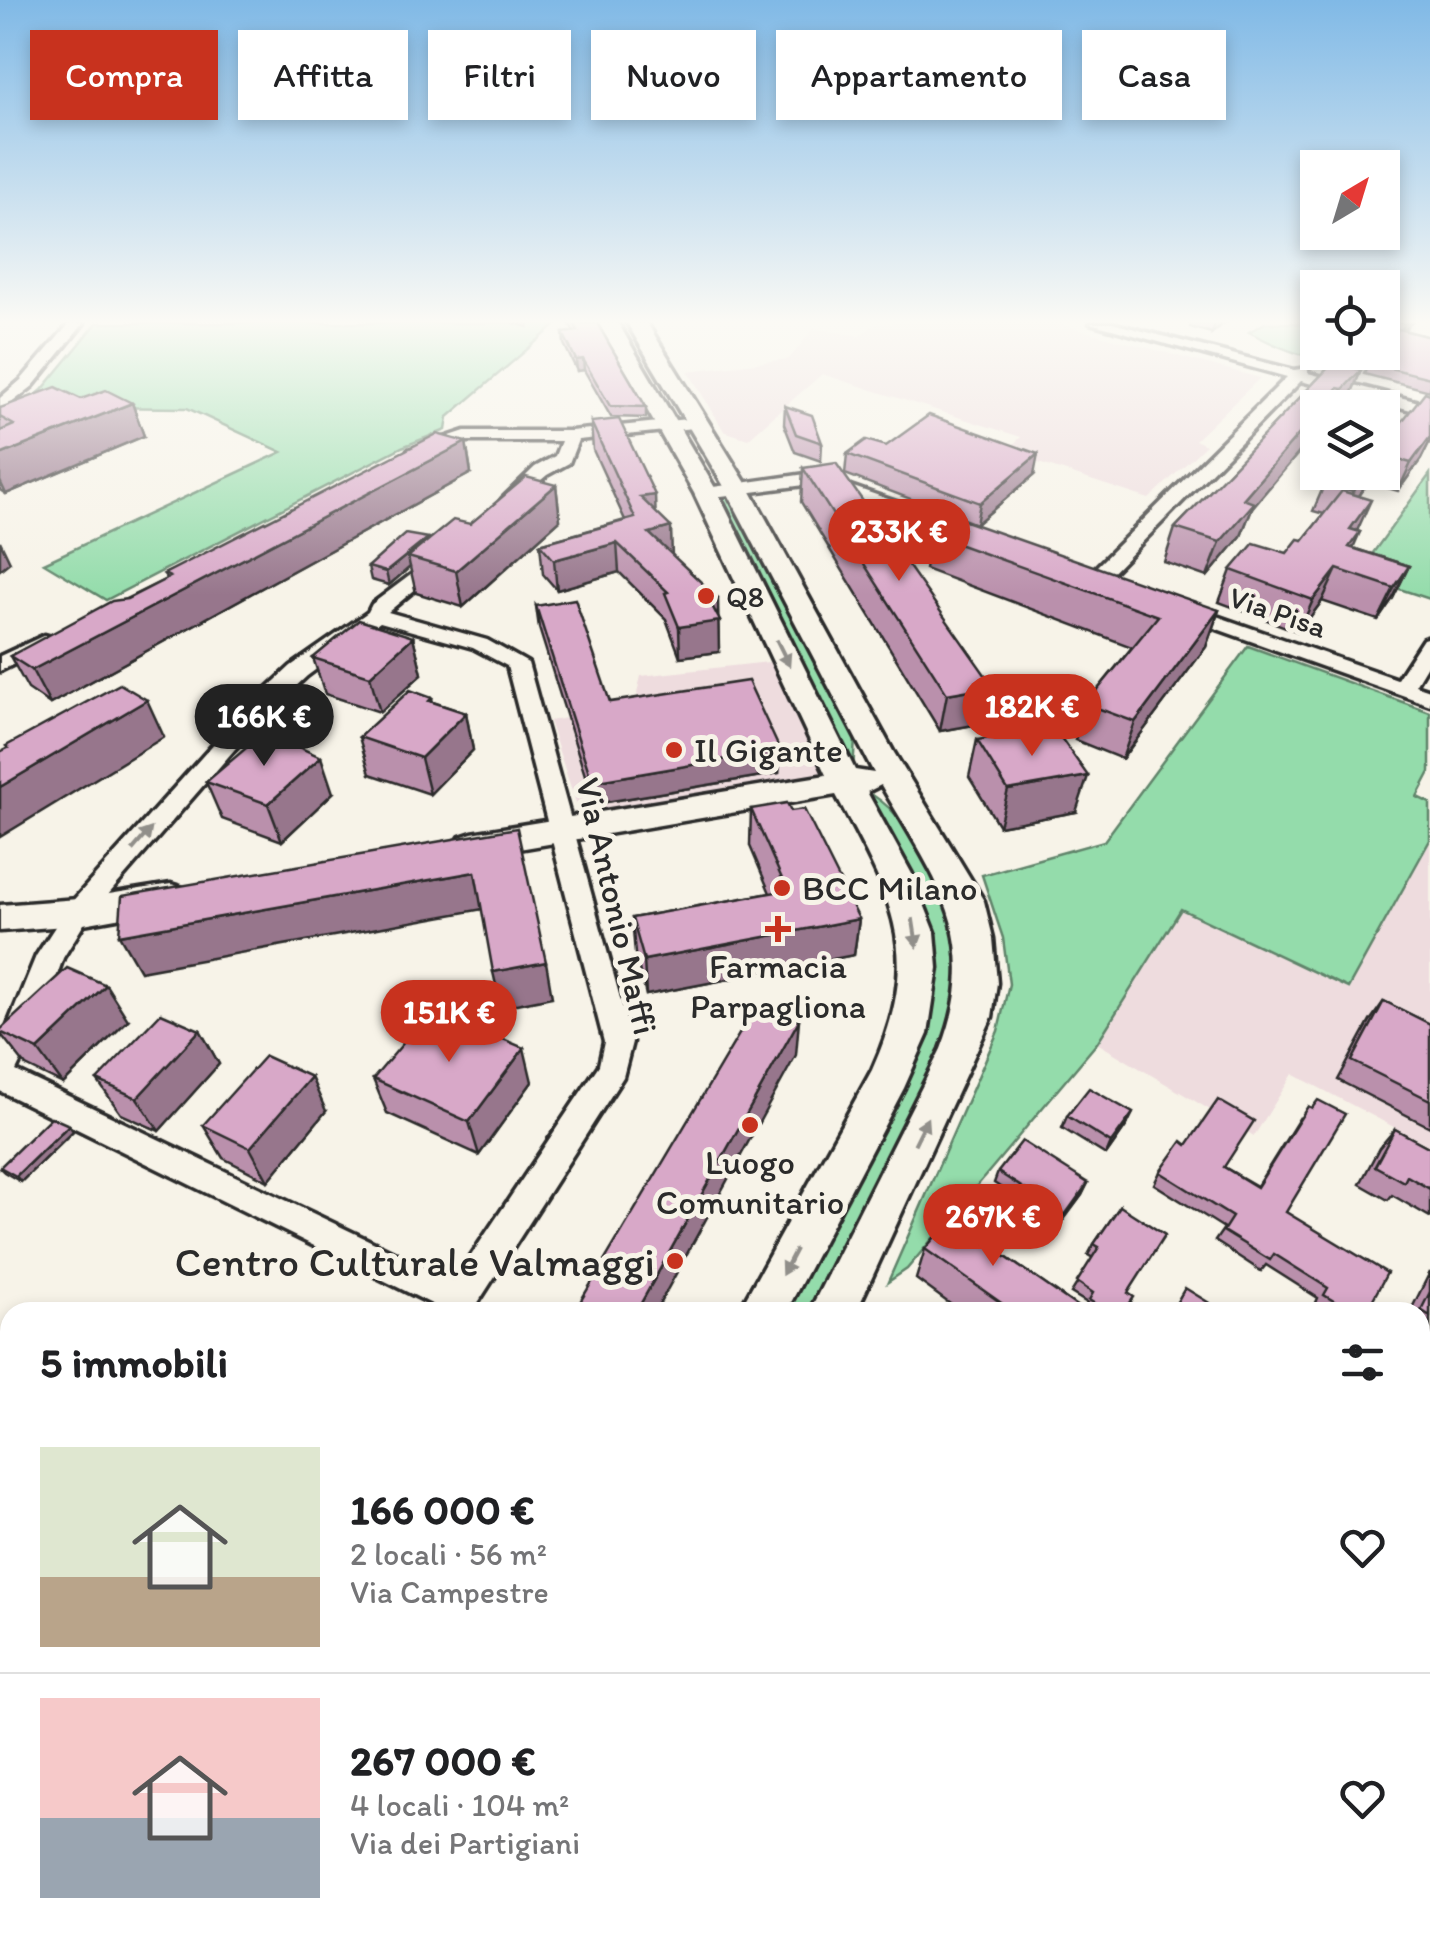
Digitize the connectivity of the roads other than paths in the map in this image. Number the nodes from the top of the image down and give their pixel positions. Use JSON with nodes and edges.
{"nodes":[{"id":1,"x":663,"y":414,"type":"edge"},
{"id":2,"x":691,"y":414,"type":"edge"},
{"id":3,"x":1260,"y":414,"type":"edge"},
{"id":4,"x":697,"y":423,"type":"junction"},
{"id":5,"x":670,"y":426,"type":"junction"},
{"id":6,"x":531,"y":436,"type":"junction"},
{"id":7,"x":571,"y":436,"type":"junction"},
{"id":8,"x":399,"y":459,"type":"edge"},
{"id":9,"x":541,"y":471,"type":"junction"},
{"id":10,"x":700,"y":482,"type":"junction"},
{"id":11,"x":737,"y":488,"type":"junction"},
{"id":12,"x":492,"y":517,"type":"edge"},
{"id":13,"x":1003,"y":546,"type":"edge"},
{"id":14,"x":450,"y":552,"type":"edge"},
{"id":15,"x":1095,"y":579,"type":"edge"},
{"id":16,"x":1168,"y":605,"type":"edge"},
{"id":17,"x":377,"y":615,"type":"junction"},
{"id":18,"x":69,"y":629,"type":"edge"},
{"id":19,"x":1430,"y":643,"type":"edge"},
{"id":20,"x":0,"y":665,"type":"edge"},
{"id":21,"x":1402,"y":688,"type":"junction"},
{"id":22,"x":1430,"y":698,"type":"edge"},
{"id":23,"x":861,"y":771,"type":"junction"},
{"id":24,"x":561,"y":831,"type":"junction"},
{"id":25,"x":444,"y":850,"type":"edge"},
{"id":26,"x":207,"y":890,"type":"edge"},
{"id":27,"x":78,"y":912,"type":"junction"},
{"id":28,"x":0,"y":918,"type":"edge"},
{"id":29,"x":0,"y":1075,"type":"edge"},
{"id":30,"x":766,"y":1302,"type":"edge"},
{"id":31,"x":837,"y":1302,"type":"edge"}],
"edges":[{"from":1,"to":5,"type":"street"},
{"from":2,"to":4,"type":"street"},
{"from":3,"to":15,"type":"street"},
{"from":4,"to":5,"type":"street"},
{"from":4,"to":11,"type":"street"},
{"from":5,"to":7,"type":"street"},
{"from":5,"to":10,"type":"street"},
{"from":6,"to":7,"type":"street"},
{"from":6,"to":8,"type":"street"},
{"from":6,"to":9,"type":"street"},
{"from":7,"to":9,"type":"street"},
{"from":9,"to":12,"type":"street"},
{"from":10,"to":11,"type":"street"},
{"from":10,"to":23,"type":"street","one_way":true},
{"from":11,"to":13,"type":"street"},
{"from":11,"to":23,"type":"street"},
{"from":14,"to":17,"type":"street"},
{"from":16,"to":21,"type":"street","name":"Via Pisa"},
{"from":17,"to":24,"type":"street","name":"Via Antonio Maffi"},
{"from":27,"to":17,"type":"street","one_way":true},
{"from":18,"to":20,"type":"street"},
{"from":19,"to":21,"type":"street"},
{"from":21,"to":22,"type":"street","name":"Via Pisa"},
{"from":23,"to":24,"type":"street"},
{"from":23,"to":30,"type":"street","one_way":true},
{"from":31,"to":23,"type":"street","one_way":true},
{"from":24,"to":25,"type":"street"},
{"from":24,"to":29,"type":"street","name":"Via Antonio Maffi"},
{"from":26,"to":27,"type":"street"},
{"from":27,"to":28,"type":"street"},
{"from":27,"to":29,"type":"street"}]}
